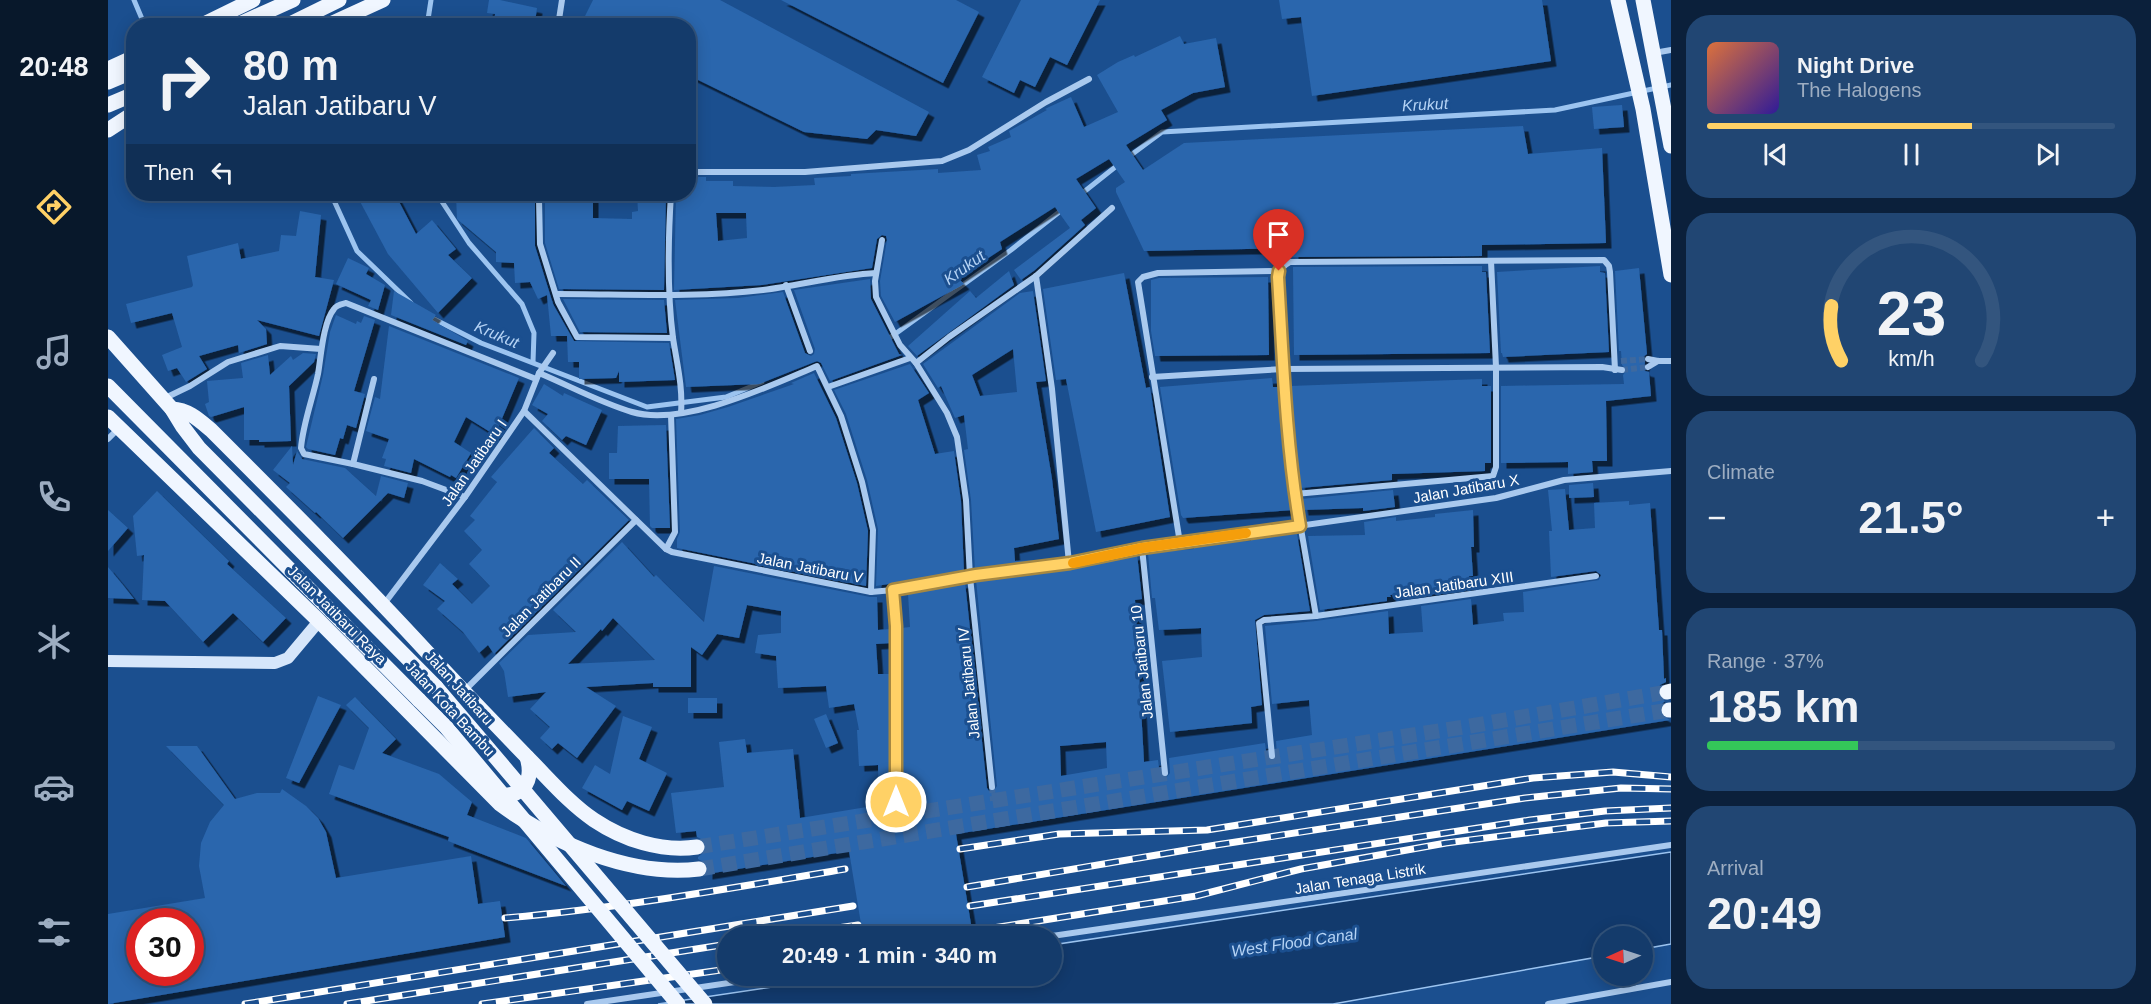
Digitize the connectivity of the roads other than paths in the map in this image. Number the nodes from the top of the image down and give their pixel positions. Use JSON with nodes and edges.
{"nodes":[{"id":1,"x":253,"y":0,"type":"edge"},
{"id":2,"x":293,"y":0,"type":"edge"},
{"id":3,"x":339,"y":0,"type":"edge"},
{"id":4,"x":383,"y":0,"type":"edge"},
{"id":5,"x":562,"y":0,"type":"edge"},
{"id":6,"x":1618,"y":0,"type":"edge"},
{"id":7,"x":1643,"y":0,"type":"edge"},
{"id":8,"x":216,"y":18,"type":"edge"},
{"id":9,"x":254,"y":18,"type":"edge"},
{"id":10,"x":303,"y":18,"type":"edge"},
{"id":11,"x":344,"y":18,"type":"edge"},
{"id":12,"x":559,"y":18,"type":"edge"},
{"id":13,"x":1671,"y":50,"type":"edge"},
{"id":14,"x":1653,"y":55,"type":"junction"},
{"id":15,"x":126,"y":61,"type":"edge"},
{"id":16,"x":108,"y":69,"type":"edge"},
{"id":17,"x":126,"y":74,"type":"edge"},
{"id":18,"x":1089,"y":79,"type":"dead end"},
{"id":19,"x":108,"y":82,"type":"edge"},
{"id":20,"x":126,"y":97,"type":"edge"},
{"id":21,"x":108,"y":105,"type":"edge"},
{"id":22,"x":126,"y":118,"type":"edge"},
{"id":23,"x":108,"y":130,"type":"edge"},
{"id":24,"x":1671,"y":146,"type":"edge"},
{"id":25,"x":696,"y":172,"type":"edge"},
{"id":26,"x":538,"y":201,"type":"edge"},
{"id":27,"x":671,"y":201,"type":"edge"},
{"id":28,"x":1112,"y":208,"type":"dead end"},
{"id":29,"x":882,"y":240,"type":"dead end"},
{"id":30,"x":1491,"y":261,"type":"junction"},
{"id":31,"x":1279,"y":271,"type":"junction"},
{"id":32,"x":876,"y":273,"type":"junction"},
{"id":33,"x":1671,"y":275,"type":"edge"},
{"id":34,"x":1036,"y":276,"type":"junction"},
{"id":35,"x":786,"y":285,"type":"junction"},
{"id":36,"x":557,"y":294,"type":"junction"},
{"id":37,"x":670,"y":294,"type":"junction"},
{"id":38,"x":108,"y":337,"type":"edge"},
{"id":39,"x":673,"y":338,"type":"junction"},
{"id":40,"x":321,"y":348,"type":"junction"},
{"id":41,"x":810,"y":351,"type":"dead end"},
{"id":42,"x":553,"y":353,"type":"dead end"},
{"id":43,"x":1648,"y":359,"type":"tunnel mouth"},
{"id":44,"x":913,"y":361,"type":"junction"},
{"id":45,"x":1618,"y":361,"type":"junction"},
{"id":46,"x":1658,"y":361,"type":"junction"},
{"id":47,"x":1671,"y":361,"type":"edge"},
{"id":48,"x":1496,"y":367,"type":"junction"},
{"id":49,"x":1602,"y":367,"type":"junction"},
{"id":50,"x":1648,"y":368,"type":"tunnel mouth"},
{"id":51,"x":1283,"y":369,"type":"junction"},
{"id":52,"x":539,"y":374,"type":"junction"},
{"id":53,"x":1152,"y":376,"type":"junction"},
{"id":54,"x":374,"y":379,"type":"dead end"},
{"id":55,"x":108,"y":386,"type":"edge"},
{"id":56,"x":828,"y":387,"type":"junction"},
{"id":57,"x":168,"y":404,"type":"junction"},
{"id":58,"x":681,"y":409,"type":"junction"},
{"id":59,"x":524,"y":411,"type":"junction"},
{"id":60,"x":671,"y":414,"type":"junction"},
{"id":61,"x":112,"y":428,"type":"edge"},
{"id":62,"x":353,"y":464,"type":"junction"},
{"id":63,"x":1671,"y":471,"type":"edge"},
{"id":64,"x":1294,"y":494,"type":"junction"},
{"id":65,"x":465,"y":497,"type":"junction"},
{"id":66,"x":636,"y":520,"type":"junction"},
{"id":67,"x":1300,"y":526,"type":"junction"},
{"id":68,"x":1180,"y":543,"type":"junction"},
{"id":69,"x":1142,"y":548,"type":"junction"},
{"id":70,"x":669,"y":551,"type":"junction"},
{"id":71,"x":1070,"y":563,"type":"junction"},
{"id":72,"x":1596,"y":576,"type":"dead end"},
{"id":73,"x":970,"y":577,"type":"junction"},
{"id":74,"x":893,"y":590,"type":"junction"},
{"id":75,"x":871,"y":592,"type":"junction"},
{"id":76,"x":384,"y":604,"type":"junction"},
{"id":77,"x":1316,"y":616,"type":"junction"},
{"id":78,"x":319,"y":621,"type":"junction"},
{"id":79,"x":108,"y":661,"type":"edge"},
{"id":80,"x":464,"y":691,"type":"junction"},
{"id":81,"x":1272,"y":756,"type":"dead end"},
{"id":82,"x":527,"y":757,"type":"junction"},
{"id":83,"x":1165,"y":773,"type":"dead end"},
{"id":84,"x":992,"y":787,"type":"tunnel mouth"},
{"id":85,"x":490,"y":795,"type":"junction"},
{"id":86,"x":896,"y":802,"type":"tunnel mouth"},
{"id":87,"x":1671,"y":845,"type":"edge"},
{"id":88,"x":697,"y":847,"type":"tunnel mouth"},
{"id":89,"x":699,"y":869,"type":"tunnel mouth"},
{"id":90,"x":1062,"y":935,"type":"edge"},
{"id":91,"x":1671,"y":982,"type":"edge"},
{"id":92,"x":717,"y":985,"type":"edge"},
{"id":93,"x":587,"y":1004,"type":"edge"},
{"id":94,"x":678,"y":1004,"type":"edge"},
{"id":95,"x":705,"y":1004,"type":"edge"},
{"id":96,"x":1548,"y":1004,"type":"edge"}],
"edges":[{"from":1,"to":8,"type":"main road"},
{"from":2,"to":9,"type":"main road"},
{"from":3,"to":10,"type":"main road"},
{"from":4,"to":11,"type":"main road"},
{"from":5,"to":12,"type":"street"},
{"from":6,"to":33,"type":"main road"},
{"from":7,"to":14,"type":"main road"},
{"from":13,"to":14,"type":"street"},
{"from":14,"to":24,"type":"main road"},
{"from":15,"to":16,"type":"main road"},
{"from":17,"to":19,"type":"main road"},
{"from":18,"to":25,"type":"street"},
{"from":20,"to":21,"type":"main road"},
{"from":22,"to":23,"type":"main road"},
{"from":26,"to":36,"type":"street"},
{"from":27,"to":37,"type":"street"},
{"from":28,"to":34,"type":"street"},
{"from":29,"to":32,"type":"street","name":"Jalan Jatibaru IV"},
{"from":30,"to":31,"type":"street"},
{"from":30,"to":45,"type":"street"},
{"from":30,"to":48,"type":"street"},
{"from":31,"to":51,"type":"street"},
{"from":31,"to":53,"type":"street"},
{"from":32,"to":35,"type":"street"},
{"from":32,"to":44,"type":"street","name":"Jalan Jatibaru IV"},
{"from":34,"to":44,"type":"street"},
{"from":34,"to":71,"type":"street"},
{"from":35,"to":37,"type":"street"},
{"from":35,"to":41,"type":"street"},
{"from":36,"to":37,"type":"street"},
{"from":36,"to":39,"type":"street"},
{"from":37,"to":39,"type":"street"},
{"from":38,"to":57,"type":"main road","name":"Jalan Jatibaru"},
{"from":39,"to":58,"type":"street"},
{"from":40,"to":52,"type":"street"},
{"from":40,"to":57,"type":"street"},
{"from":40,"to":62,"type":"street"},
{"from":42,"to":52,"type":"street"},
{"from":43,"to":46,"type":"street"},
{"from":44,"to":56,"type":"street"},
{"from":44,"to":73,"type":"street","name":"Jalan Jatibaru IV"},
{"from":45,"to":49,"type":"street"},
{"from":45,"to":49,"type":"street"},
{"from":46,"to":47,"type":"street"},
{"from":46,"to":50,"type":"street"},
{"from":48,"to":49,"type":"street"},
{"from":48,"to":51,"type":"street"},
{"from":48,"to":64,"type":"street"},
{"from":51,"to":53,"type":"street"},
{"from":51,"to":64,"type":"street"},
{"from":52,"to":59,"type":"street"},
{"from":52,"to":60,"type":"street"},
{"from":53,"to":68,"type":"street"},
{"from":54,"to":62,"type":"street"},
{"from":55,"to":94,"type":"main road","name":"Jalan Kota Bambu","bridge":true},
{"from":56,"to":58,"type":"street"},
{"from":56,"to":75,"type":"street"},
{"from":57,"to":76,"type":"main road","name":"Jalan Jatibaru"},
{"from":57,"to":95,"type":"main road","name":"Jalan Jatibaru","bridge":true},
{"from":58,"to":60,"type":"street"},
{"from":59,"to":65,"type":"street","name":"Jalan Jatibaru I"},
{"from":59,"to":66,"type":"street","name":"Jalan Jatibaru I"},
{"from":60,"to":70,"type":"street"},
{"from":61,"to":78,"type":"main road","name":"Jalan Jatibaru Raya"},
{"from":62,"to":65,"type":"street"},
{"from":63,"to":67,"type":"street","name":"Jalan Jatibaru X"},
{"from":64,"to":67,"type":"street"},
{"from":65,"to":76,"type":"street","name":"Jalan Jatibaru I"},
{"from":66,"to":70,"type":"street","name":"Jalan Jatibaru I"},
{"from":66,"to":80,"type":"street","name":"Jalan Jatibaru II"},
{"from":67,"to":68,"type":"street","name":"Jalan Jatibaru V"},
{"from":67,"to":77,"type":"street"},
{"from":68,"to":69,"type":"street","name":"Jalan Jatibaru V"},
{"from":69,"to":71,"type":"street","name":"Jalan Jatibaru V"},
{"from":69,"to":83,"type":"street","name":"Jalan Jatibaru 10"},
{"from":70,"to":75,"type":"street","name":"Jalan Jatibaru V"},
{"from":71,"to":73,"type":"street","name":"Jalan Jatibaru V"},
{"from":72,"to":77,"type":"street","name":"Jalan Jatibaru XIII"},
{"from":73,"to":74,"type":"street","name":"Jalan Jatibaru V"},
{"from":73,"to":84,"type":"street","name":"Jalan Jatibaru IV"},
{"from":74,"to":75,"type":"street","name":"Jalan Jatibaru V"},
{"from":74,"to":86,"type":"street"},
{"from":76,"to":80,"type":"main road","name":"Jalan Jatibaru"},
{"from":77,"to":81,"type":"street","name":"Jalan Jatibaru XIII"},
{"from":78,"to":79,"type":"street"},
{"from":78,"to":85,"type":"main road","name":"Jalan Jatibaru Raya"},
{"from":80,"to":82,"type":"main road","name":"Jalan Jatibaru"},
{"from":82,"to":85,"type":"main road"},
{"from":82,"to":88,"type":"main road","name":"Jalan Jatibaru"},
{"from":85,"to":89,"type":"main road","name":"Jalan Jatibaru Raya"},
{"from":87,"to":90,"type":"street","name":"Jalan Tenaga Listrik"},
{"from":91,"to":96,"type":"street"},
{"from":92,"to":93,"type":"street"}]}
